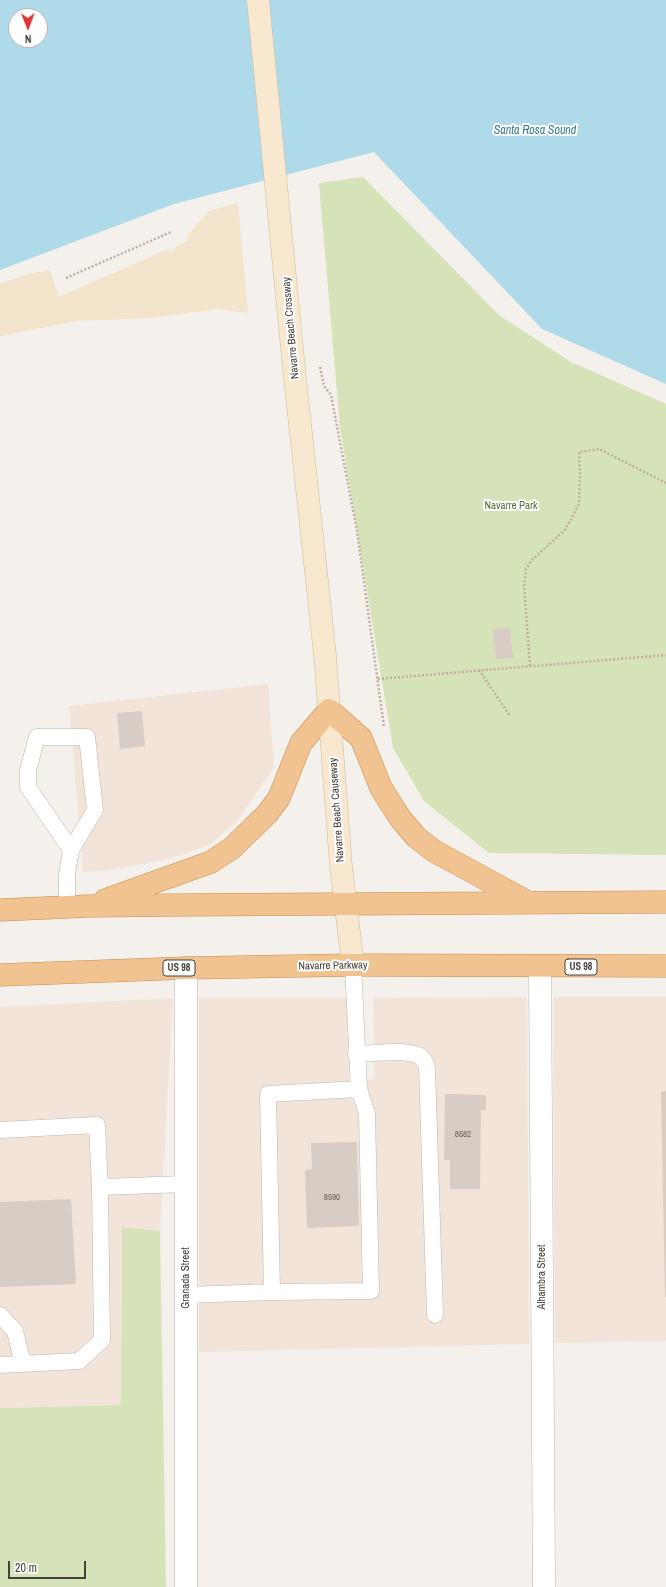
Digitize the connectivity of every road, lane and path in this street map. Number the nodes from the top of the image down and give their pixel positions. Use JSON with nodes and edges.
{"nodes":[{"id":1,"x":258,"y":0,"type":"edge"},
{"id":2,"x":171,"y":232,"type":"dead end"},
{"id":3,"x":66,"y":278,"type":"dead end"},
{"id":4,"x":324,"y":386,"type":"dead end"},
{"id":5,"x":666,"y":483,"type":"edge"},
{"id":6,"x":325,"y":655,"type":"joint"},
{"id":7,"x":666,"y":655,"type":"edge"},
{"id":8,"x":530,"y":666,"type":"junction"},
{"id":9,"x":479,"y":670,"type":"junction"},
{"id":10,"x":378,"y":678,"type":"junction"},
{"id":11,"x":329,"y":710,"type":"junction"},
{"id":12,"x":510,"y":716,"type":"dead end"},
{"id":13,"x":384,"y":732,"type":"dead end"},
{"id":14,"x":71,"y":850,"type":"junction"},
{"id":15,"x":527,"y":902,"type":"junction"},
{"id":16,"x":666,"y":902,"type":"edge"},
{"id":17,"x":345,"y":903,"type":"junction"},
{"id":18,"x":78,"y":906,"type":"junction"},
{"id":19,"x":0,"y":910,"type":"edge"},
{"id":20,"x":353,"y":965,"type":"junction"},
{"id":21,"x":666,"y":966,"type":"edge"},
{"id":22,"x":540,"y":967,"type":"junction"},
{"id":23,"x":186,"y":968,"type":"junction"},
{"id":24,"x":0,"y":975,"type":"edge"},
{"id":25,"x":356,"y":1054,"type":"junction"},
{"id":26,"x":359,"y":1089,"type":"junction"},
{"id":27,"x":0,"y":1130,"type":"edge"},
{"id":28,"x":186,"y":1184,"type":"junction"},
{"id":29,"x":100,"y":1187,"type":"junction"},
{"id":30,"x":272,"y":1292,"type":"junction"},
{"id":31,"x":186,"y":1295,"type":"junction"},
{"id":32,"x":0,"y":1315,"type":"edge"},
{"id":33,"x":435,"y":1315,"type":"dead end"},
{"id":34,"x":23,"y":1364,"type":"junction"},
{"id":35,"x":0,"y":1365,"type":"edge"},
{"id":36,"x":186,"y":1587,"type":"edge"},
{"id":37,"x":544,"y":1587,"type":"edge"}],
"edges":[{"from":1,"to":6,"type":"main road","name":"Navarre Beach Crossway"},
{"from":2,"to":3,"type":"path"},
{"from":4,"to":10,"type":"path"},
{"from":5,"to":8,"type":"path"},
{"from":6,"to":11,"type":"main road","name":"Navarre Beach Causeway"},
{"from":7,"to":8,"type":"path"},
{"from":8,"to":9,"type":"path"},
{"from":9,"to":10,"type":"path"},
{"from":9,"to":12,"type":"path"},
{"from":10,"to":13,"type":"path"},
{"from":11,"to":15,"type":"highway"},
{"from":11,"to":17,"type":"main road","name":"Navarre Beach Causeway"},
{"from":11,"to":18,"type":"highway"},
{"from":14,"to":14,"type":"lane"},
{"from":14,"to":18,"type":"lane"},
{"from":15,"to":16,"type":"highway"},
{"from":15,"to":17,"type":"highway"},
{"from":17,"to":18,"type":"highway"},
{"from":17,"to":20,"type":"main road","name":"Navarre Beach Causeway"},
{"from":18,"to":19,"type":"highway"},
{"from":20,"to":22,"type":"highway","name":"Navarre Parkway","number":"US 98"},
{"from":20,"to":23,"type":"highway","name":"Navarre Parkway","number":"US 98"},
{"from":20,"to":25,"type":"lane"},
{"from":21,"to":22,"type":"highway","name":"Navarre Parkway","number":"US 98"},
{"from":22,"to":37,"type":"street","name":"Alhambra Street"},
{"from":23,"to":24,"type":"highway","name":"Navarre Parkway","number":"US 98"},
{"from":23,"to":28,"type":"street","name":"Granada Street"},
{"from":25,"to":26,"type":"lane"},
{"from":25,"to":33,"type":"lane"},
{"from":26,"to":30,"type":"lane"},
{"from":26,"to":30,"type":"lane"},
{"from":27,"to":29,"type":"lane"},
{"from":28,"to":29,"type":"lane"},
{"from":28,"to":31,"type":"street","name":"Granada Street"},
{"from":29,"to":34,"type":"lane"},
{"from":30,"to":31,"type":"lane"},
{"from":31,"to":36,"type":"street","name":"Granada Street"},
{"from":32,"to":34,"type":"lane"},
{"from":34,"to":35,"type":"lane"}]}
